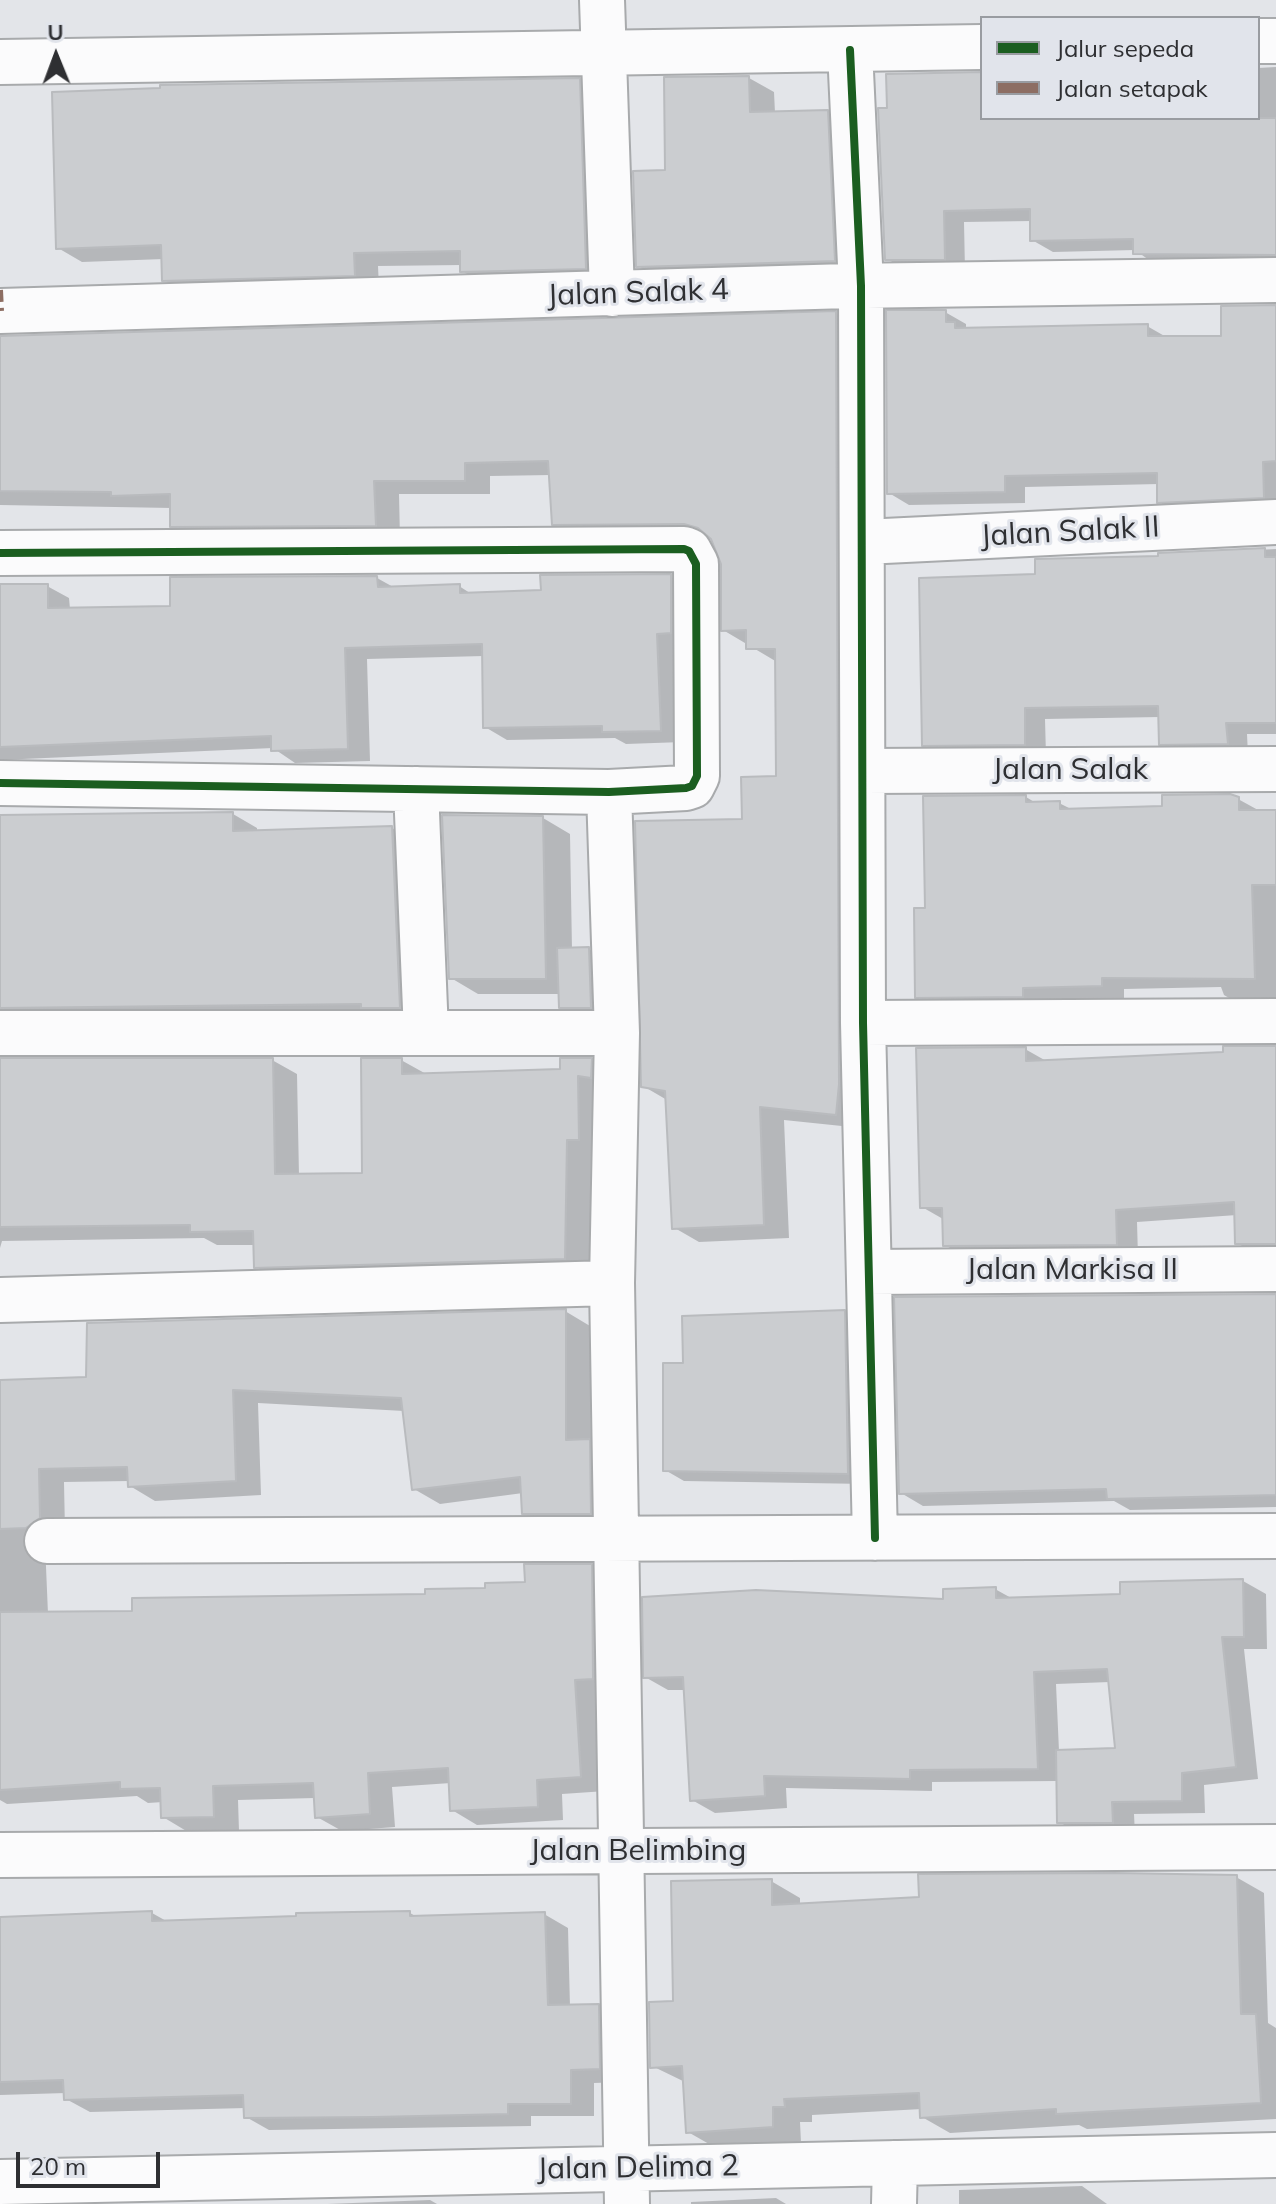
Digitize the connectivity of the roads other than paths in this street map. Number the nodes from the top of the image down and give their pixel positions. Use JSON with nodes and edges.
{"nodes":[{"id":1,"x":602,"y":0,"type":"edge"},
{"id":2,"x":980,"y":47,"type":"edge"},
{"id":3,"x":850,"y":50,"type":"junction"},
{"id":4,"x":604,"y":51,"type":"junction"},
{"id":5,"x":0,"y":62,"type":"edge"},
{"id":6,"x":1276,"y":280,"type":"edge"},
{"id":7,"x":861,"y":286,"type":"junction"},
{"id":8,"x":0,"y":290,"type":"edge"},
{"id":9,"x":612,"y":294,"type":"junction"},
{"id":10,"x":0,"y":311,"type":"edge"},
{"id":11,"x":1276,"y":522,"type":"edge"},
{"id":12,"x":864,"y":542,"type":"junction"},
{"id":13,"x":0,"y":553,"type":"edge"},
{"id":14,"x":1276,"y":769,"type":"edge"},
{"id":15,"x":865,"y":771,"type":"junction"},
{"id":16,"x":0,"y":783,"type":"edge"},
{"id":17,"x":416,"y":789,"type":"junction"},
{"id":18,"x":609,"y":792,"type":"junction"},
{"id":19,"x":1276,"y":1021,"type":"edge"},
{"id":20,"x":863,"y":1023,"type":"junction"},
{"id":21,"x":0,"y":1033,"type":"edge"},
{"id":22,"x":426,"y":1033,"type":"junction"},
{"id":23,"x":617,"y":1033,"type":"junction"},
{"id":24,"x":1276,"y":1269,"type":"edge"},
{"id":25,"x":869,"y":1272,"type":"junction"},
{"id":26,"x":612,"y":1283,"type":"junction"},
{"id":27,"x":0,"y":1300,"type":"edge"},
{"id":28,"x":1276,"y":1536,"type":"edge"},
{"id":29,"x":875,"y":1538,"type":"junction"},
{"id":30,"x":47,"y":1541,"type":"dead end"},
{"id":31,"x":618,"y":1541,"type":"junction"},
{"id":32,"x":1276,"y":1847,"type":"edge"},
{"id":33,"x":623,"y":1851,"type":"junction"},
{"id":34,"x":0,"y":1855,"type":"edge"},
{"id":35,"x":1276,"y":2155,"type":"edge"},
{"id":36,"x":0,"y":2182,"type":"edge"},
{"id":37,"x":894,"y":2184,"type":"edge"},
{"id":38,"x":626,"y":2186,"type":"edge"}],
"edges":[{"from":1,"to":4,"type":"street"},
{"from":2,"to":3,"type":"street"},
{"from":3,"to":4,"type":"street"},
{"from":3,"to":7,"type":"street"},
{"from":4,"to":5,"type":"street"},
{"from":4,"to":9,"type":"street"},
{"from":6,"to":7,"type":"street","name":"Jalan Salak 4"},
{"from":7,"to":9,"type":"street","name":"Jalan Salak 4"},
{"from":7,"to":12,"type":"street"},
{"from":8,"to":10,"type":"street"},
{"from":9,"to":10,"type":"street","name":"Jalan Salak 4"},
{"from":11,"to":12,"type":"street","name":"Jalan Salak II"},
{"from":12,"to":15,"type":"street"},
{"from":13,"to":18,"type":"street"},
{"from":14,"to":15,"type":"street","name":"Jalan Salak"},
{"from":15,"to":20,"type":"street"},
{"from":16,"to":17,"type":"street"},
{"from":17,"to":18,"type":"street"},
{"from":17,"to":22,"type":"street"},
{"from":18,"to":23,"type":"street"},
{"from":19,"to":20,"type":"street"},
{"from":20,"to":25,"type":"street"},
{"from":21,"to":22,"type":"street"},
{"from":22,"to":23,"type":"street"},
{"from":23,"to":26,"type":"street"},
{"from":24,"to":25,"type":"street","name":"Jalan Markisa II"},
{"from":25,"to":29,"type":"street"},
{"from":26,"to":27,"type":"street"},
{"from":26,"to":31,"type":"street"},
{"from":28,"to":29,"type":"street"},
{"from":29,"to":31,"type":"street"},
{"from":30,"to":31,"type":"street"},
{"from":31,"to":33,"type":"street"},
{"from":32,"to":33,"type":"street","name":"Jalan Belimbing"},
{"from":33,"to":34,"type":"street","name":"Jalan Belimbing"},
{"from":33,"to":38,"type":"street"},
{"from":35,"to":37,"type":"street","name":"Jalan Delima 2"},
{"from":36,"to":38,"type":"street","name":"Jalan Delima 2"},
{"from":37,"to":38,"type":"street","name":"Jalan Delima 2"}]}
